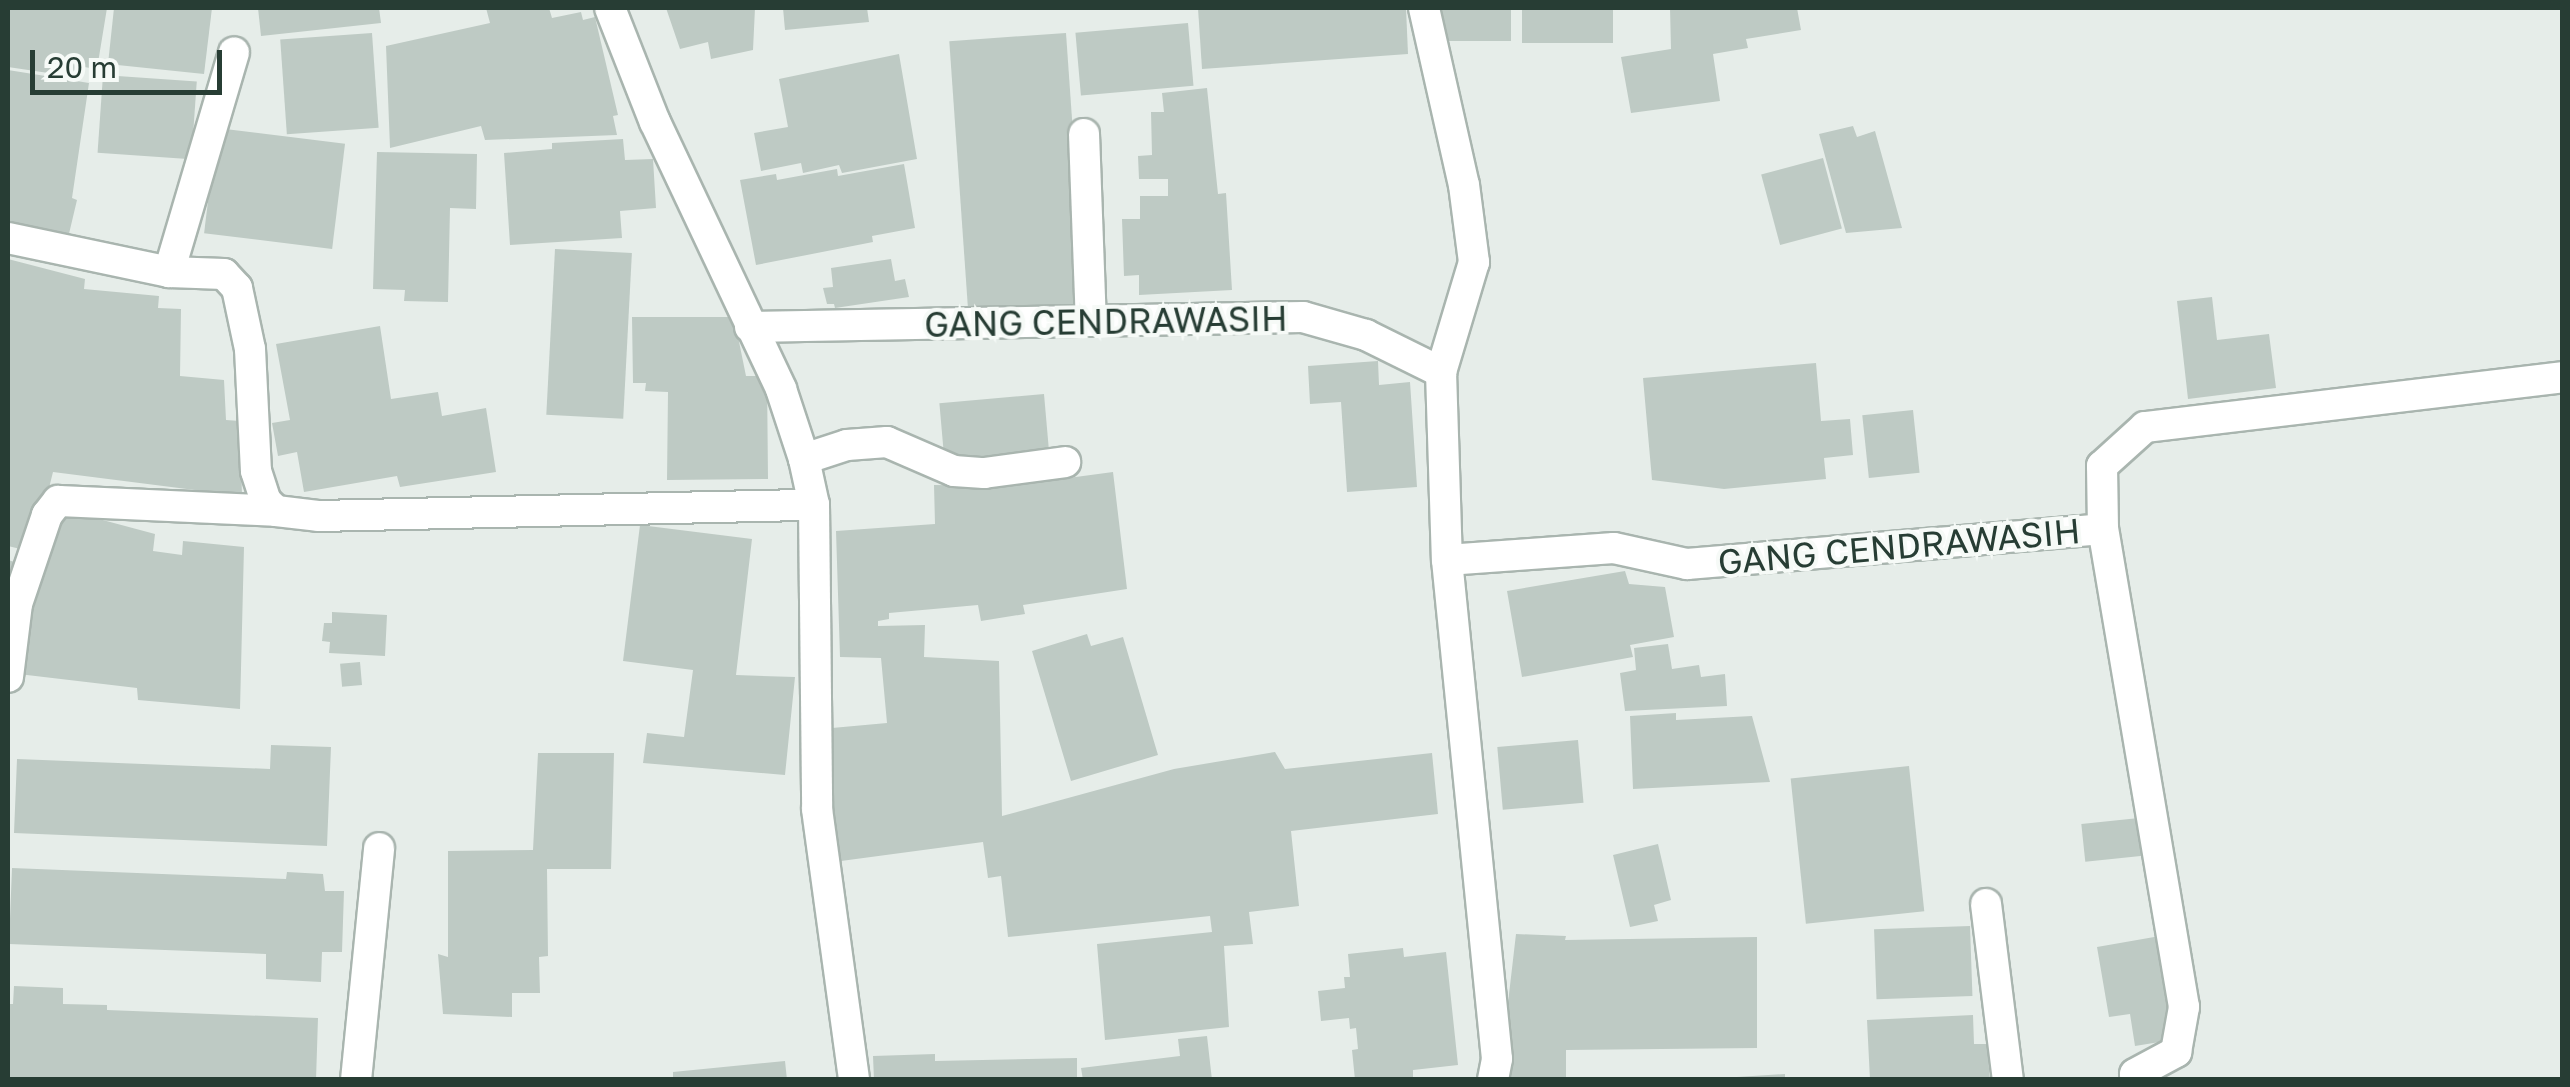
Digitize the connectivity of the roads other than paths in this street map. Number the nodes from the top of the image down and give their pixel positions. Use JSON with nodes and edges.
{"nodes":[{"id":1,"x":610,"y":8,"type":"edge"},
{"id":2,"x":1424,"y":8,"type":"edge"},
{"id":3,"x":234,"y":52,"type":"dead end"},
{"id":4,"x":1084,"y":134,"type":"dead end"},
{"id":5,"x":8,"y":238,"type":"edge"},
{"id":6,"x":170,"y":272,"type":"junction"},
{"id":7,"x":1090,"y":321,"type":"junction"},
{"id":8,"x":750,"y":327,"type":"junction"},
{"id":9,"x":1442,"y":372,"type":"junction"},
{"id":10,"x":2562,"y":377,"type":"edge"},
{"id":11,"x":804,"y":459,"type":"junction"},
{"id":12,"x":1065,"y":462,"type":"dead end"},
{"id":13,"x":814,"y":505,"type":"junction"},
{"id":14,"x":276,"y":511,"type":"junction"},
{"id":15,"x":2103,"y":529,"type":"junction"},
{"id":16,"x":1447,"y":560,"type":"junction"},
{"id":17,"x":8,"y":677,"type":"edge"},
{"id":18,"x":379,"y":848,"type":"dead end"},
{"id":19,"x":1986,"y":904,"type":"dead end"},
{"id":20,"x":356,"y":1080,"type":"edge"},
{"id":21,"x":854,"y":1080,"type":"edge"},
{"id":22,"x":1493,"y":1080,"type":"edge"},
{"id":23,"x":2008,"y":1080,"type":"edge"},
{"id":24,"x":2137,"y":1080,"type":"edge"}],
"edges":[{"from":1,"to":8,"type":"street"},
{"from":2,"to":9,"type":"street"},
{"from":3,"to":6,"type":"street"},
{"from":4,"to":7,"type":"street"},
{"from":5,"to":6,"type":"street"},
{"from":6,"to":14,"type":"street"},
{"from":7,"to":8,"type":"street","name":"GANG CENDRAWASIH"},
{"from":7,"to":9,"type":"street","name":"GANG CENDRAWASIH"},
{"from":8,"to":11,"type":"street"},
{"from":9,"to":16,"type":"street"},
{"from":10,"to":15,"type":"street"},
{"from":11,"to":12,"type":"street"},
{"from":11,"to":13,"type":"street"},
{"from":13,"to":14,"type":"street"},
{"from":13,"to":21,"type":"street"},
{"from":14,"to":17,"type":"street"},
{"from":15,"to":16,"type":"street","name":"GANG CENDRAWASIH"},
{"from":15,"to":24,"type":"street"},
{"from":16,"to":22,"type":"street"},
{"from":18,"to":20,"type":"street"},
{"from":19,"to":23,"type":"street"}]}
